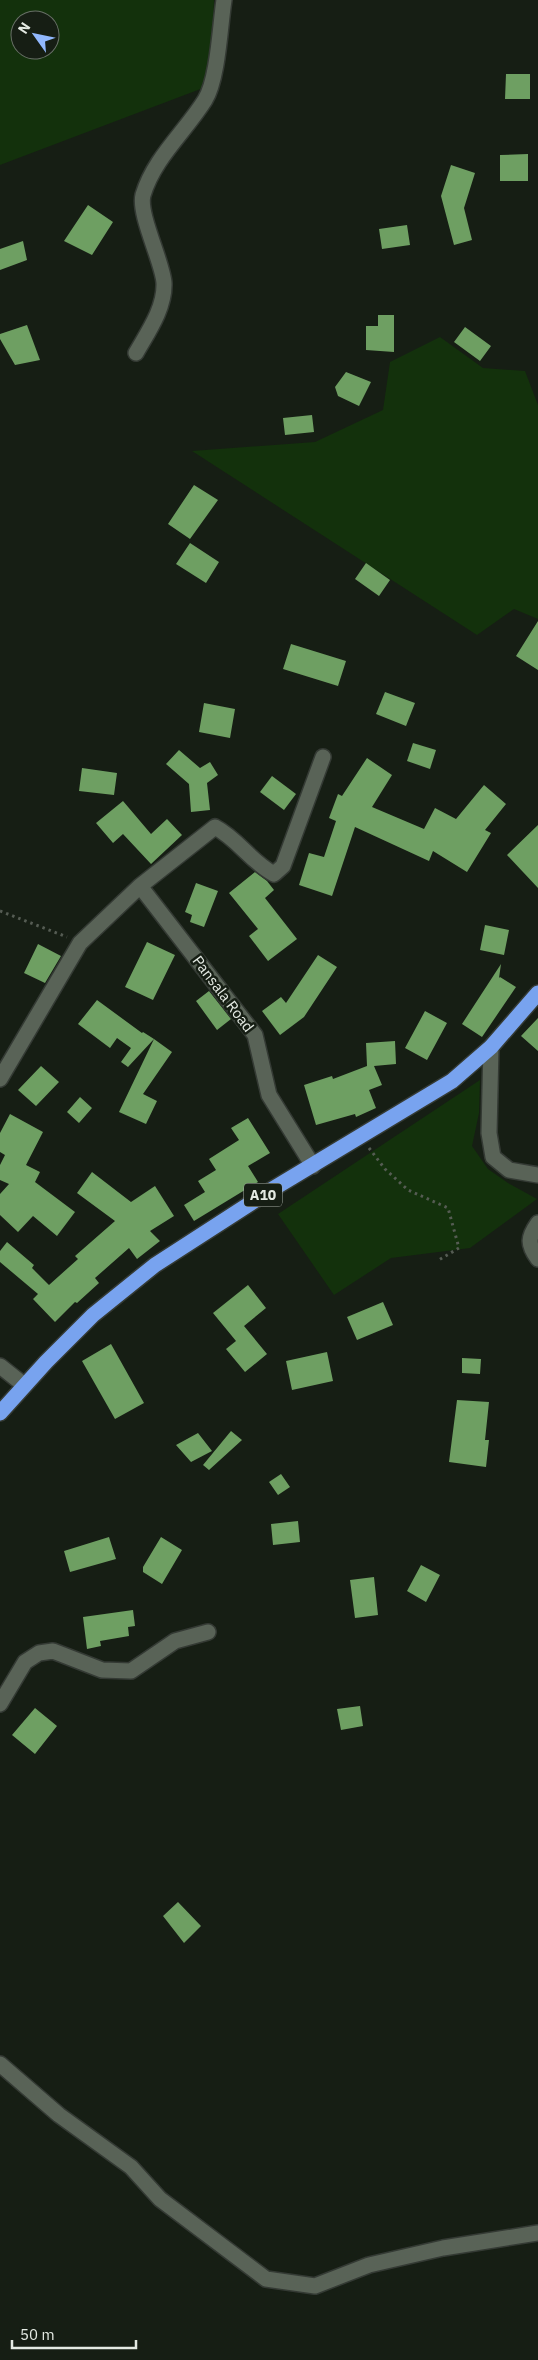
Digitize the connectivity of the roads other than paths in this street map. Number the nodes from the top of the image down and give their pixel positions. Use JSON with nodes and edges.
{"nodes":[{"id":1,"x":224,"y":0,"type":"edge"},
{"id":2,"x":136,"y":353,"type":"dead end"},
{"id":3,"x":322,"y":757,"type":"dead end"},
{"id":4,"x":140,"y":886,"type":"junction"},
{"id":5,"x":538,"y":993,"type":"edge"},
{"id":6,"x":490,"y":1047,"type":"junction"},
{"id":7,"x":0,"y":1079,"type":"edge"},
{"id":8,"x":313,"y":1166,"type":"junction"},
{"id":9,"x":538,"y":1175,"type":"edge"},
{"id":10,"x":538,"y":1223,"type":"edge"},
{"id":11,"x":538,"y":1258,"type":"edge"},
{"id":12,"x":0,"y":1366,"type":"edge"},
{"id":13,"x":24,"y":1385,"type":"junction"},
{"id":14,"x":0,"y":1414,"type":"edge"},
{"id":15,"x":208,"y":1632,"type":"dead end"},
{"id":16,"x":0,"y":1704,"type":"edge"},
{"id":17,"x":0,"y":2064,"type":"edge"},
{"id":18,"x":538,"y":2233,"type":"edge"}],
"edges":[{"from":1,"to":2,"type":"street"},
{"from":3,"to":4,"type":"street"},
{"from":4,"to":7,"type":"street"},
{"from":4,"to":8,"type":"street","name":"Pansala Road"},
{"from":5,"to":6,"type":"highway","number":"A10"},
{"from":6,"to":8,"type":"highway","number":"A10"},
{"from":6,"to":9,"type":"street"},
{"from":8,"to":13,"type":"highway","number":"A10"},
{"from":10,"to":11,"type":"street"},
{"from":12,"to":13,"type":"street"},
{"from":13,"to":14,"type":"highway","number":"A10"},
{"from":15,"to":16,"type":"street"},
{"from":17,"to":18,"type":"street"}]}
